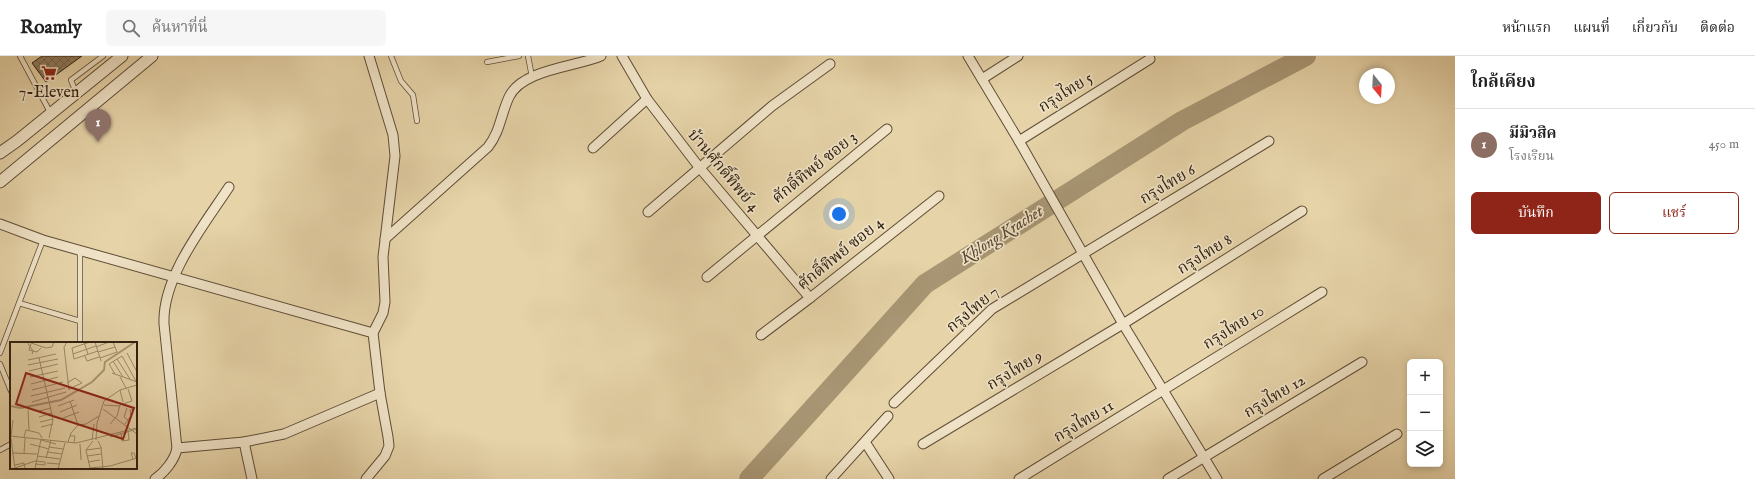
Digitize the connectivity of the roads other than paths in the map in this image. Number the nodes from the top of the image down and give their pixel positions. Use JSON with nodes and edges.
{"nodes":[{"id":1,"x":20,"y":56,"type":"edge"},
{"id":2,"x":104,"y":56,"type":"edge"},
{"id":3,"x":152,"y":56,"type":"edge"},
{"id":4,"x":369,"y":56,"type":"edge"},
{"id":5,"x":391,"y":56,"type":"edge"},
{"id":6,"x":519,"y":56,"type":"edge"},
{"id":7,"x":528,"y":56,"type":"edge"},
{"id":8,"x":602,"y":56,"type":"edge"},
{"id":9,"x":622,"y":56,"type":"edge"},
{"id":10,"x":968,"y":56,"type":"edge"},
{"id":11,"x":1018,"y":56,"type":"edge"},
{"id":12,"x":118,"y":58,"type":"edge"},
{"id":13,"x":1150,"y":59,"type":"dead end"},
{"id":14,"x":487,"y":62,"type":"dead end"},
{"id":15,"x":830,"y":64,"type":"dead end"},
{"id":16,"x":532,"y":77,"type":"junction"},
{"id":17,"x":982,"y":79,"type":"junction"},
{"id":18,"x":76,"y":93,"type":"junction"},
{"id":19,"x":647,"y":100,"type":"junction"},
{"id":20,"x":51,"y":114,"type":"junction"},
{"id":21,"x":417,"y":121,"type":"dead end"},
{"id":22,"x":887,"y":129,"type":"dead end"},
{"id":23,"x":1019,"y":141,"type":"junction"},
{"id":24,"x":1270,"y":141,"type":"dead end"},
{"id":25,"x":593,"y":148,"type":"dead end"},
{"id":26,"x":0,"y":153,"type":"edge"},
{"id":27,"x":699,"y":167,"type":"junction"},
{"id":28,"x":0,"y":182,"type":"edge"},
{"id":29,"x":229,"y":187,"type":"dead end"},
{"id":30,"x":939,"y":196,"type":"dead end"},
{"id":31,"x":1302,"y":211,"type":"dead end"},
{"id":32,"x":648,"y":212,"type":"dead end"},
{"id":33,"x":0,"y":224,"type":"edge"},
{"id":34,"x":757,"y":234,"type":"junction"},
{"id":35,"x":385,"y":239,"type":"junction"},
{"id":36,"x":43,"y":240,"type":"junction"},
{"id":37,"x":80,"y":250,"type":"junction"},
{"id":38,"x":1082,"y":255,"type":"junction"},
{"id":39,"x":175,"y":276,"type":"junction"},
{"id":40,"x":707,"y":277,"type":"dead end"},
{"id":41,"x":1322,"y":292,"type":"dead end"},
{"id":42,"x":810,"y":298,"type":"junction"},
{"id":43,"x":19,"y":303,"type":"junction"},
{"id":44,"x":80,"y":321,"type":"junction"},
{"id":45,"x":1123,"y":324,"type":"junction"},
{"id":46,"x":373,"y":333,"type":"junction"},
{"id":47,"x":761,"y":335,"type":"dead end"},
{"id":48,"x":80,"y":342,"type":"edge"},
{"id":49,"x":0,"y":353,"type":"edge"},
{"id":50,"x":1362,"y":362,"type":"dead end"},
{"id":51,"x":0,"y":364,"type":"edge"},
{"id":52,"x":10,"y":389,"type":"edge"},
{"id":53,"x":1164,"y":391,"type":"junction"},
{"id":54,"x":380,"y":393,"type":"junction"},
{"id":55,"x":894,"y":403,"type":"dead end"},
{"id":56,"x":888,"y":416,"type":"dead end"},
{"id":57,"x":1397,"y":434,"type":"dead end"},
{"id":58,"x":244,"y":442,"type":"junction"},
{"id":59,"x":865,"y":442,"type":"junction"},
{"id":60,"x":923,"y":444,"type":"dead end"},
{"id":61,"x":10,"y":445,"type":"edge"},
{"id":62,"x":177,"y":448,"type":"junction"},
{"id":63,"x":0,"y":450,"type":"edge"},
{"id":64,"x":1204,"y":458,"type":"junction"},
{"id":65,"x":155,"y":479,"type":"edge"},
{"id":66,"x":252,"y":479,"type":"edge"},
{"id":67,"x":366,"y":479,"type":"edge"},
{"id":68,"x":830,"y":479,"type":"edge"},
{"id":69,"x":889,"y":479,"type":"edge"},
{"id":70,"x":1020,"y":479,"type":"edge"},
{"id":71,"x":1168,"y":479,"type":"edge"},
{"id":72,"x":1217,"y":479,"type":"edge"},
{"id":73,"x":1323,"y":479,"type":"edge"}],
"edges":[{"from":1,"to":20,"type":"lane"},
{"from":2,"to":12,"type":"lane"},
{"from":2,"to":18,"type":"lane"},
{"from":3,"to":28,"type":"street"},
{"from":4,"to":35,"type":"street"},
{"from":5,"to":21,"type":"lane"},
{"from":6,"to":14,"type":"lane"},
{"from":7,"to":16,"type":"lane"},
{"from":8,"to":16,"type":"street"},
{"from":9,"to":19,"type":"street","name":"บ้านศักดิ์ทิพย์ 4"},
{"from":10,"to":17,"type":"street"},
{"from":11,"to":17,"type":"street"},
{"from":12,"to":18,"type":"street"},
{"from":13,"to":23,"type":"street","name":"กรุงไทย 5"},
{"from":15,"to":27,"type":"street"},
{"from":16,"to":35,"type":"street"},
{"from":17,"to":23,"type":"street"},
{"from":18,"to":20,"type":"street"},
{"from":19,"to":25,"type":"street"},
{"from":19,"to":27,"type":"street","name":"บ้านศักดิ์ทิพย์ 4"},
{"from":20,"to":26,"type":"street"},
{"from":22,"to":34,"type":"street","name":"ศักดิ์ทิพย์ ซอย 3"},
{"from":23,"to":38,"type":"street"},
{"from":24,"to":38,"type":"street","name":"กรุงไทย 6"},
{"from":27,"to":32,"type":"street"},
{"from":27,"to":34,"type":"street","name":"บ้านศักดิ์ทิพย์ 4"},
{"from":29,"to":39,"type":"street"},
{"from":30,"to":42,"type":"street","name":"ศักดิ์ทิพย์ ซอย 4"},
{"from":31,"to":45,"type":"street","name":"กรุงไทย 8"},
{"from":33,"to":36,"type":"street"},
{"from":34,"to":40,"type":"street","name":"ศักดิ์ทิพย์ ซอย 3"},
{"from":34,"to":42,"type":"street","name":"บ้านศักดิ์ทิพย์ 4"},
{"from":35,"to":46,"type":"street"},
{"from":36,"to":37,"type":"street"},
{"from":36,"to":43,"type":"lane"},
{"from":37,"to":39,"type":"street"},
{"from":37,"to":44,"type":"lane"},
{"from":38,"to":45,"type":"street"},
{"from":38,"to":55,"type":"street","name":"กรุงไทย 7"},
{"from":39,"to":46,"type":"street"},
{"from":39,"to":62,"type":"street"},
{"from":41,"to":53,"type":"street","name":"กรุงไทย 10"},
{"from":42,"to":47,"type":"street","name":"ศักดิ์ทิพย์ ซอย 4"},
{"from":43,"to":44,"type":"lane"},
{"from":43,"to":49,"type":"lane"},
{"from":44,"to":48,"type":"lane"},
{"from":45,"to":53,"type":"street"},
{"from":45,"to":60,"type":"street","name":"กรุงไทย 9"},
{"from":46,"to":54,"type":"street"},
{"from":50,"to":64,"type":"street","name":"กรุงไทย 12"},
{"from":51,"to":52,"type":"lane"},
{"from":53,"to":64,"type":"street"},
{"from":53,"to":70,"type":"street","name":"กรุงไทย 11"},
{"from":54,"to":58,"type":"street"},
{"from":54,"to":67,"type":"street"},
{"from":56,"to":59,"type":"street"},
{"from":57,"to":73,"type":"street"},
{"from":58,"to":62,"type":"street"},
{"from":58,"to":66,"type":"street"},
{"from":59,"to":68,"type":"street"},
{"from":59,"to":69,"type":"street"},
{"from":61,"to":63,"type":"lane"},
{"from":62,"to":65,"type":"street"},
{"from":64,"to":71,"type":"street","name":"กรุงไทย 12"},
{"from":64,"to":72,"type":"street"}]}
